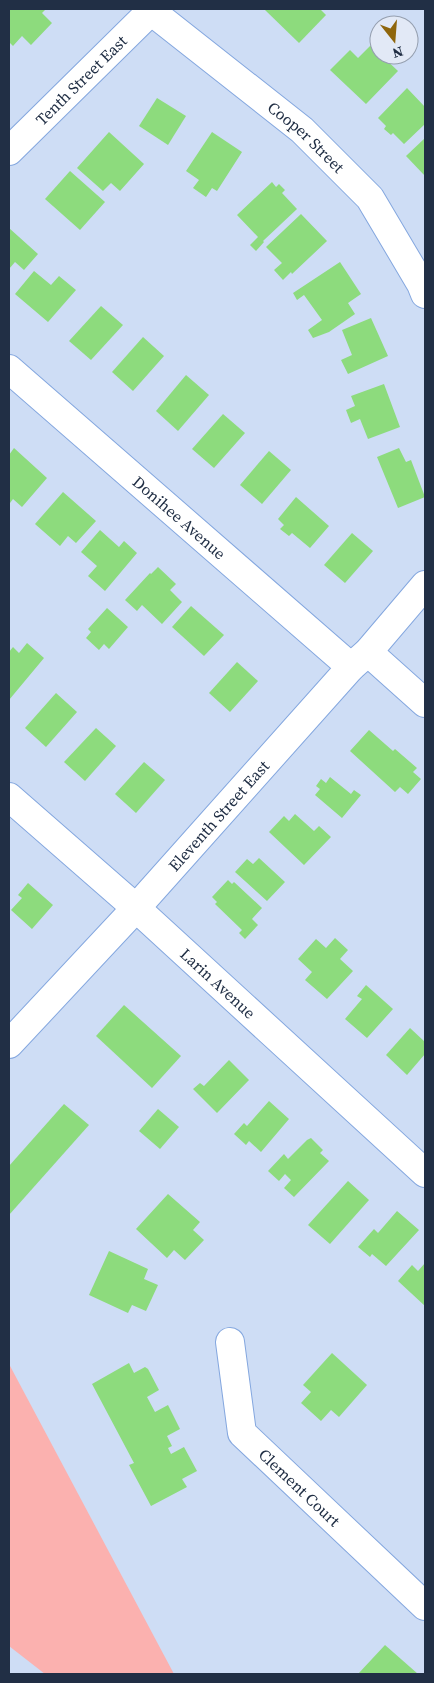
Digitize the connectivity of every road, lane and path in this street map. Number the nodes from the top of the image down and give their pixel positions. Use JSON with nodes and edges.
{"nodes":[{"id":1,"x":152,"y":10,"type":"edge"},
{"id":2,"x":9,"y":151,"type":"edge"},
{"id":3,"x":425,"y":294,"type":"edge"},
{"id":4,"x":9,"y":369,"type":"edge"},
{"id":5,"x":425,"y":585,"type":"edge"},
{"id":6,"x":360,"y":660,"type":"junction"},
{"id":7,"x":425,"y":703,"type":"edge"},
{"id":8,"x":9,"y":797,"type":"edge"},
{"id":9,"x":136,"y":908,"type":"junction"},
{"id":10,"x":9,"y":1044,"type":"edge"},
{"id":11,"x":425,"y":1173,"type":"edge"},
{"id":12,"x":230,"y":1342,"type":"dead end"},
{"id":13,"x":425,"y":1606,"type":"edge"}],
"edges":[{"from":1,"to":2,"type":"street","name":"Tenth Street East"},
{"from":1,"to":3,"type":"street","name":"Cooper Street"},
{"from":4,"to":6,"type":"street","name":"Donihee Avenue"},
{"from":5,"to":6,"type":"street","name":"Eleventh Street East"},
{"from":6,"to":7,"type":"street","name":"Donihee Avenue"},
{"from":6,"to":9,"type":"street","name":"Eleventh Street East"},
{"from":8,"to":9,"type":"street","name":"Larin Avenue"},
{"from":9,"to":10,"type":"street","name":"Eleventh Street East"},
{"from":9,"to":11,"type":"street","name":"Larin Avenue"},
{"from":12,"to":13,"type":"street","name":"Clement Court"}]}
